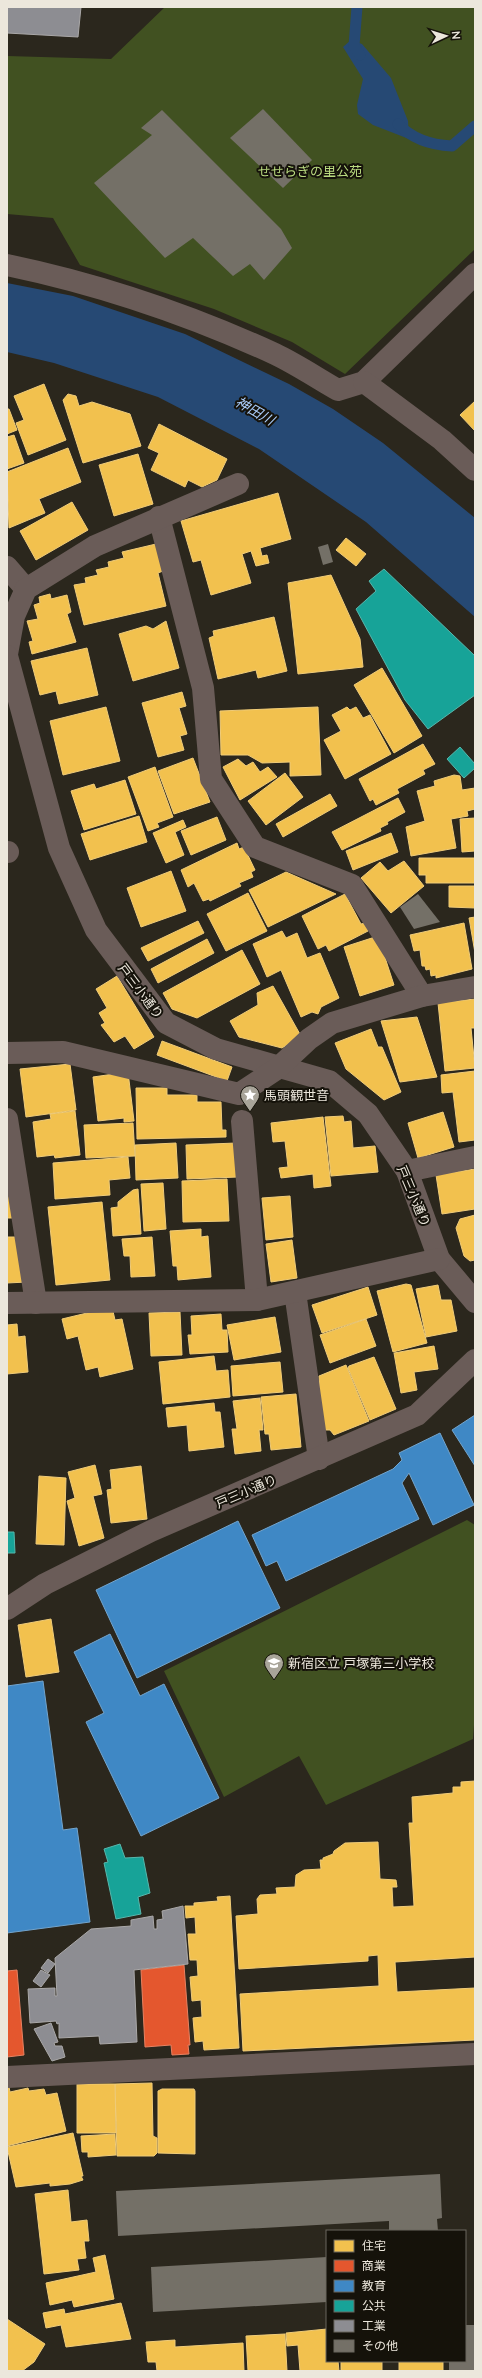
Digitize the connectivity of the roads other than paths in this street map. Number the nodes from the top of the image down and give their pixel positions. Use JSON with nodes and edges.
{"nodes":[{"id":1,"x":7,"y":265,"type":"edge"},
{"id":2,"x":475,"y":274,"type":"edge"},
{"id":3,"x":364,"y":382,"type":"junction"},
{"id":4,"x":475,"y":470,"type":"edge"},
{"id":5,"x":238,"y":484,"type":"dead end"},
{"id":6,"x":159,"y":517,"type":"junction"},
{"id":7,"x":7,"y":567,"type":"edge"},
{"id":8,"x":26,"y":589,"type":"junction"},
{"id":9,"x":7,"y":655,"type":"edge"},
{"id":10,"x":475,"y":987,"type":"edge"},
{"id":11,"x":422,"y":996,"type":"junction"},
{"id":12,"x":7,"y":1054,"type":"edge"},
{"id":13,"x":278,"y":1068,"type":"junction"},
{"id":14,"x":7,"y":1119,"type":"edge"},
{"id":15,"x":242,"y":1121,"type":"dead end"},
{"id":16,"x":475,"y":1157,"type":"edge"},
{"id":17,"x":407,"y":1171,"type":"junction"},
{"id":18,"x":439,"y":1259,"type":"junction"},
{"id":19,"x":295,"y":1292,"type":"junction"},
{"id":20,"x":256,"y":1300,"type":"junction"},
{"id":21,"x":475,"y":1302,"type":"edge"},
{"id":22,"x":36,"y":1303,"type":"junction"},
{"id":23,"x":7,"y":1304,"type":"edge"},
{"id":24,"x":475,"y":1360,"type":"edge"},
{"id":25,"x":319,"y":1459,"type":"junction"},
{"id":26,"x":7,"y":1609,"type":"edge"},
{"id":27,"x":475,"y":2054,"type":"edge"},
{"id":28,"x":7,"y":2077,"type":"edge"}],
"edges":[{"from":1,"to":3,"type":"street"},
{"from":2,"to":3,"type":"street"},
{"from":3,"to":4,"type":"street"},
{"from":5,"to":6,"type":"street"},
{"from":6,"to":8,"type":"street"},
{"from":6,"to":11,"type":"street"},
{"from":7,"to":8,"type":"street"},
{"from":8,"to":9,"type":"street"},
{"from":9,"to":13,"type":"street","name":"戸三小通り"},
{"from":10,"to":11,"type":"street"},
{"from":11,"to":13,"type":"street"},
{"from":12,"to":13,"type":"street"},
{"from":13,"to":17,"type":"street","name":"戸三小通り"},
{"from":14,"to":22,"type":"street"},
{"from":15,"to":20,"type":"street"},
{"from":16,"to":17,"type":"street"},
{"from":17,"to":18,"type":"street","name":"戸三小通り"},
{"from":18,"to":19,"type":"street"},
{"from":18,"to":21,"type":"street","name":"戸三小通り"},
{"from":19,"to":20,"type":"street"},
{"from":19,"to":25,"type":"street"},
{"from":20,"to":22,"type":"street"},
{"from":22,"to":23,"type":"street"},
{"from":24,"to":25,"type":"street","name":"戸三小通り"},
{"from":25,"to":26,"type":"street","name":"戸三小通り"},
{"from":27,"to":28,"type":"street"}]}
